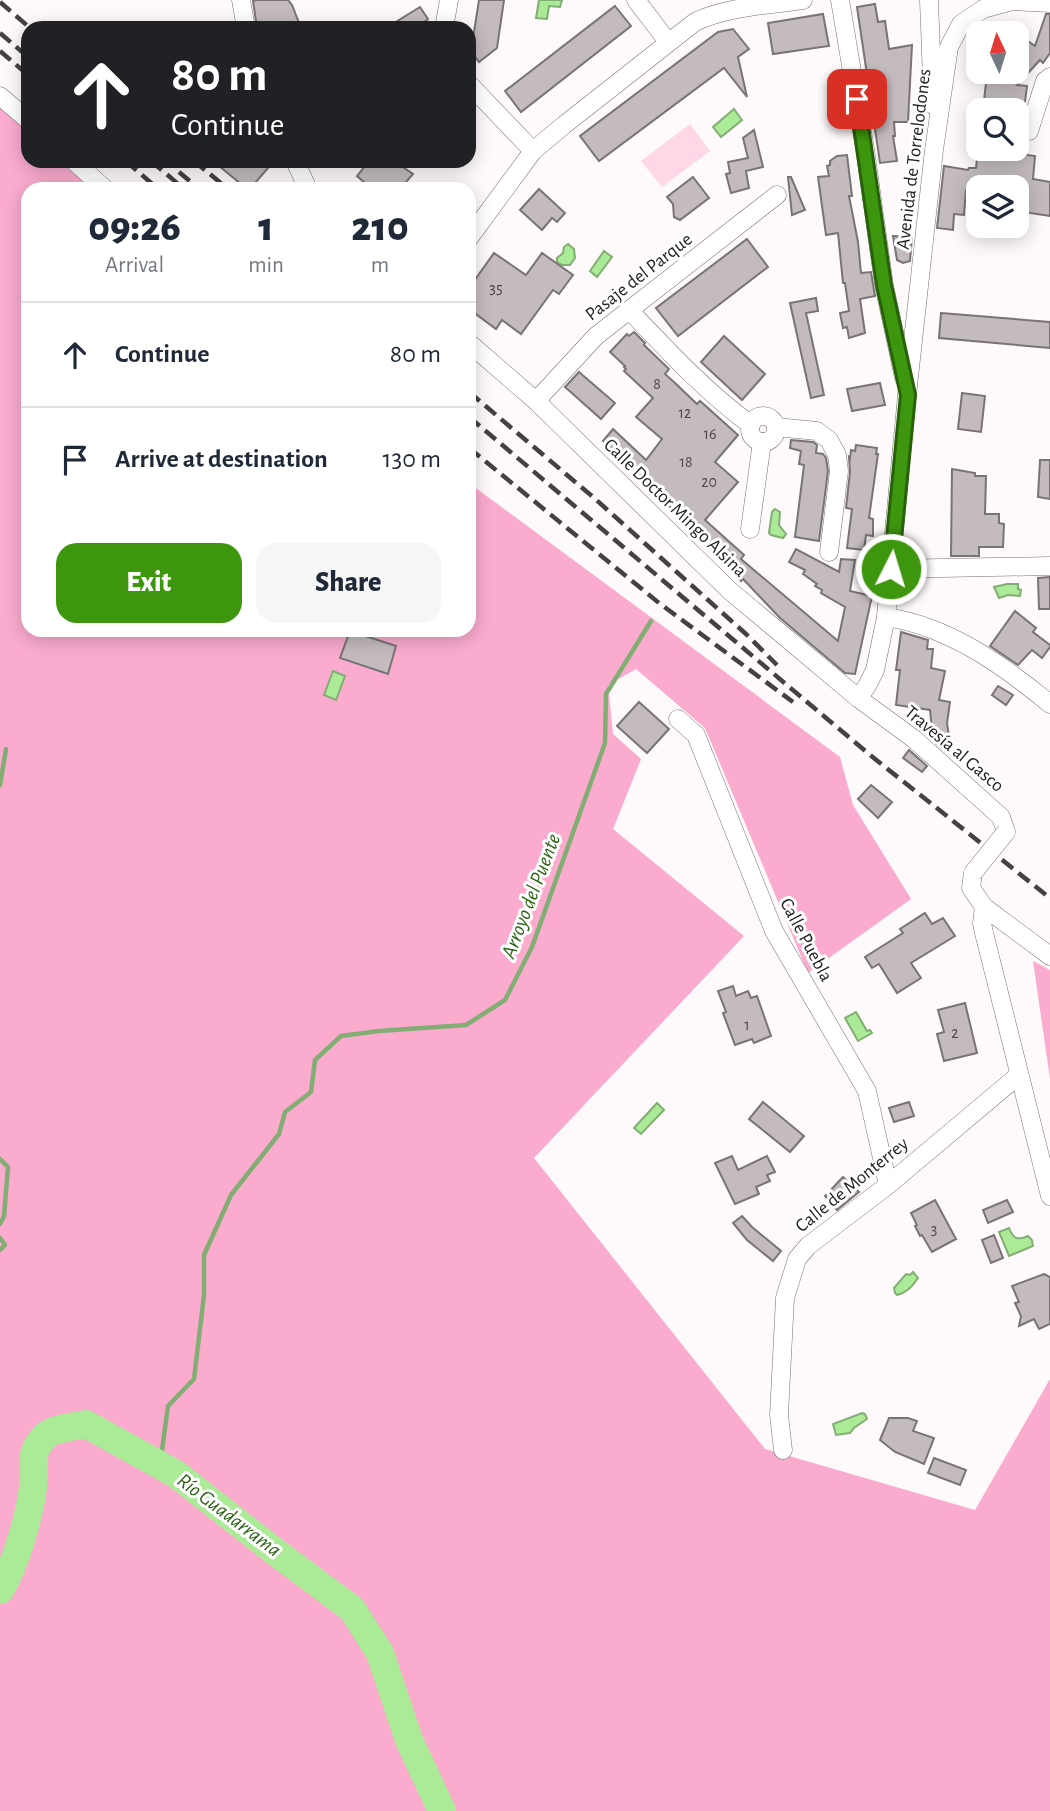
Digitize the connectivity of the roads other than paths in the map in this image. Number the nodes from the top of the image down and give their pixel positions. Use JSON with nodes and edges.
{"nodes":[{"id":1,"x":241,"y":0,"type":"edge"},
{"id":2,"x":449,"y":0,"type":"edge"},
{"id":3,"x":636,"y":0,"type":"edge"},
{"id":4,"x":803,"y":0,"type":"edge"},
{"id":5,"x":841,"y":0,"type":"edge"},
{"id":6,"x":929,"y":1,"type":"edge"},
{"id":7,"x":1050,"y":3,"type":"edge"},
{"id":8,"x":245,"y":21,"type":"edge"},
{"id":9,"x":445,"y":21,"type":"edge"},
{"id":10,"x":961,"y":24,"type":"junction"},
{"id":11,"x":668,"y":42,"type":"junction"},
{"id":12,"x":1050,"y":77,"type":"edge"},
{"id":13,"x":476,"y":91,"type":"edge"},
{"id":14,"x":0,"y":96,"type":"edge"},
{"id":15,"x":21,"y":114,"type":"edge"},
{"id":16,"x":1029,"y":131,"type":"dead end"},
{"id":17,"x":934,"y":150,"type":"junction"},
{"id":18,"x":533,"y":151,"type":"junction"},
{"id":19,"x":82,"y":168,"type":"edge"},
{"id":20,"x":97,"y":182,"type":"edge"},
{"id":21,"x":777,"y":195,"type":"dead end"},
{"id":22,"x":476,"y":228,"type":"edge"},
{"id":23,"x":884,"y":285,"type":"junction"},
{"id":24,"x":919,"y":292,"type":"junction"},
{"id":25,"x":629,"y":311,"type":"junction"},
{"id":26,"x":476,"y":349,"type":"edge"},
{"id":27,"x":908,"y":395,"type":"junction"},
{"id":28,"x":537,"y":401,"type":"junction"},
{"id":29,"x":751,"y":425,"type":"junction"},
{"id":30,"x":776,"y":427,"type":"junction"},
{"id":31,"x":762,"y":442,"type":"junction"},
{"id":32,"x":750,"y":529,"type":"dead end"},
{"id":33,"x":829,"y":552,"type":"dead end"},
{"id":34,"x":1050,"y":566,"type":"edge"},
{"id":35,"x":891,"y":569,"type":"junction"},
{"id":36,"x":886,"y":617,"type":"junction"},
{"id":37,"x":858,"y":698,"type":"junction"},
{"id":38,"x":1050,"y":704,"type":"edge"},
{"id":39,"x":678,"y":719,"type":"dead end"},
{"id":40,"x":984,"y":907,"type":"junction"},
{"id":41,"x":1050,"y":956,"type":"edge"},
{"id":42,"x":1019,"y":1075,"type":"junction"},
{"id":43,"x":888,"y":1185,"type":"junction"},
{"id":44,"x":1050,"y":1196,"type":"edge"},
{"id":45,"x":783,"y":1450,"type":"dead end"}],
"edges":[{"from":1,"to":8,"type":"street"},
{"from":2,"to":9,"type":"street"},
{"from":3,"to":11,"type":"street"},
{"from":4,"to":11,"type":"street"},
{"from":5,"to":23,"type":"street"},
{"from":6,"to":10,"type":"street"},
{"from":6,"to":17,"type":"street"},
{"from":7,"to":10,"type":"street"},
{"from":10,"to":17,"type":"street","name":"Avenida de Torrelodones"},
{"from":11,"to":18,"type":"street"},
{"from":12,"to":16,"type":"street"},
{"from":13,"to":18,"type":"street"},
{"from":14,"to":15,"type":"street"},
{"from":17,"to":24,"type":"street","name":"Avenida de Torrelodones"},
{"from":18,"to":22,"type":"street"},
{"from":19,"to":20,"type":"street"},
{"from":21,"to":25,"type":"street","name":"Pasaje del Parque"},
{"from":23,"to":24,"type":"street"},
{"from":23,"to":27,"type":"street"},
{"from":24,"to":27,"type":"street","name":"Avenida de Torrelodones"},
{"from":25,"to":28,"type":"street","name":"Pasaje del Parque"},
{"from":25,"to":29,"type":"street"},
{"from":26,"to":28,"type":"street","name":"Calle Doctor Mingo Alsina"},
{"from":27,"to":35,"type":"street","name":"Avenida de Torrelodones"},
{"from":28,"to":37,"type":"street","name":"Calle Doctor Mingo Alsina"},
{"from":29,"to":30,"type":"street"},
{"from":29,"to":31,"type":"street"},
{"from":30,"to":31,"type":"street"},
{"from":30,"to":33,"type":"street"},
{"from":31,"to":32,"type":"street"},
{"from":34,"to":35,"type":"street"},
{"from":35,"to":36,"type":"street","name":"Avenida de Torrelodones"},
{"from":36,"to":37,"type":"street","name":"Avenida de Torrelodones"},
{"from":36,"to":38,"type":"street"},
{"from":37,"to":40,"type":"street","name":"Travesía al Gasco","bridge":true},
{"from":39,"to":43,"type":"street","name":"Calle Puebla"},
{"from":40,"to":41,"type":"street"},
{"from":40,"to":42,"type":"street"},
{"from":42,"to":43,"type":"street","name":"Calle de Monterrey"},
{"from":42,"to":44,"type":"street"},
{"from":43,"to":45,"type":"street","name":"Calle de Monterrey"}]}
